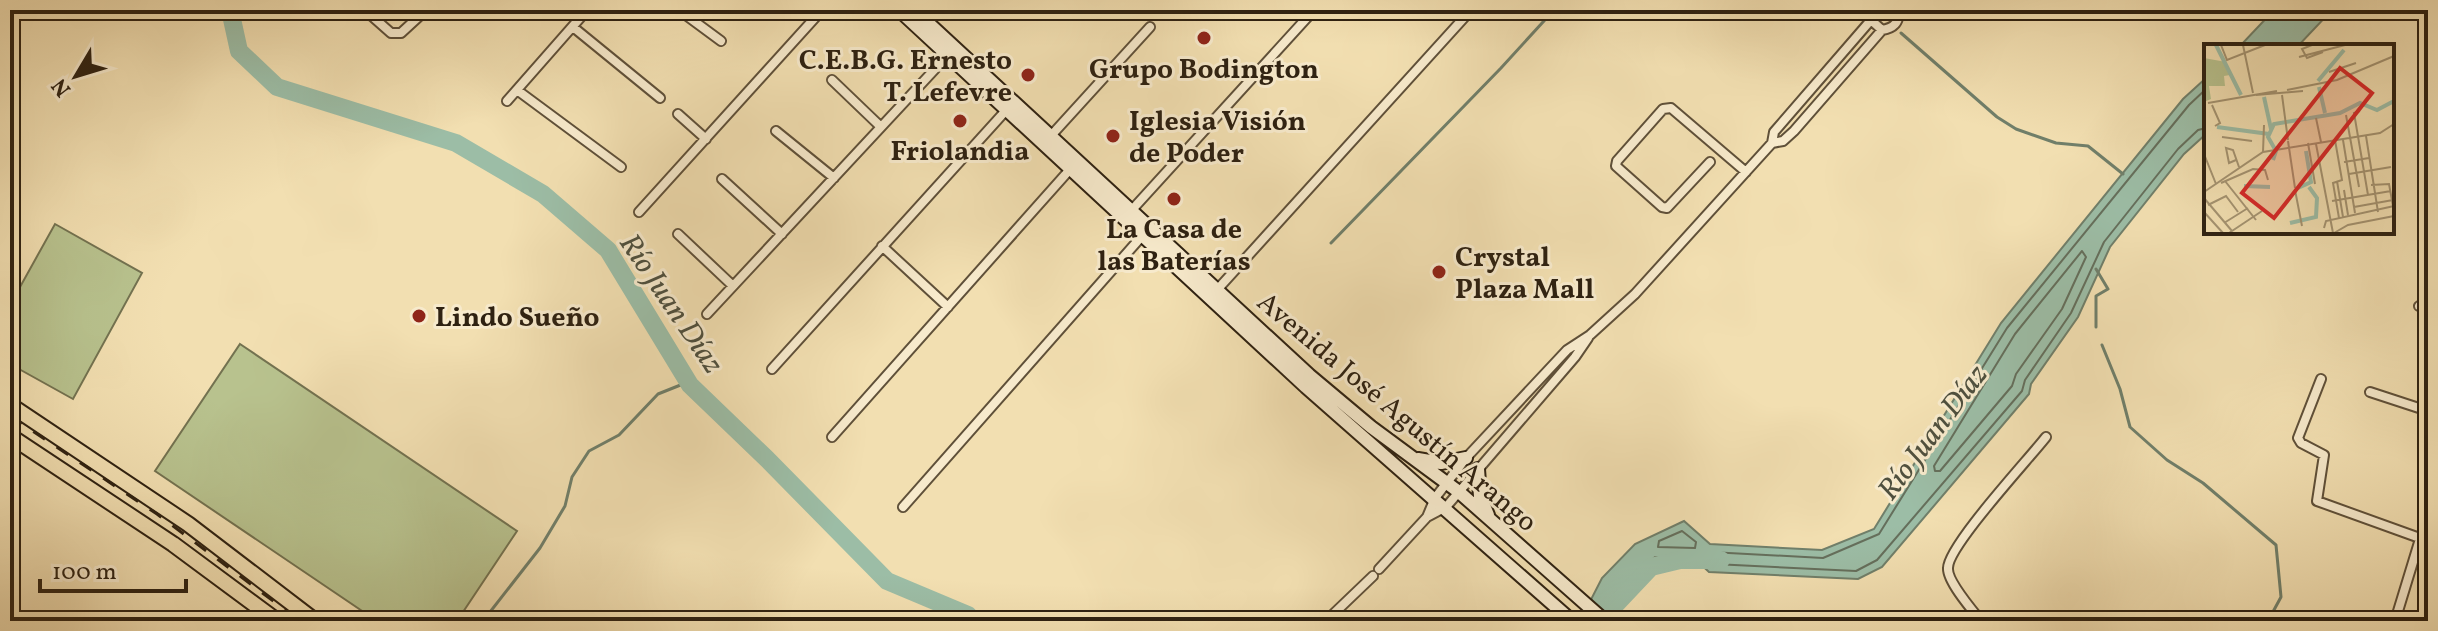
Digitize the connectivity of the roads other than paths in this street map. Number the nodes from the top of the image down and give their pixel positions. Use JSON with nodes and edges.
{"nodes":[{"id":1,"x":365,"y":10,"type":"edge"},
{"id":2,"x":426,"y":10,"type":"edge"},
{"id":3,"x":587,"y":10,"type":"edge"},
{"id":4,"x":679,"y":10,"type":"edge"},
{"id":5,"x":822,"y":10,"type":"edge"},
{"id":6,"x":1314,"y":10,"type":"edge"},
{"id":7,"x":1471,"y":10,"type":"edge"},
{"id":8,"x":1871,"y":10,"type":"edge"},
{"id":9,"x":1899,"y":10,"type":"edge"},
{"id":10,"x":904,"y":11,"type":"edge"},
{"id":11,"x":1871,"y":20,"type":"junction"},
{"id":12,"x":573,"y":27,"type":"junction"},
{"id":13,"x":1150,"y":27,"type":"dead end"},
{"id":14,"x":1882,"y":30,"type":"junction"},
{"id":15,"x":721,"y":41,"type":"dead end"},
{"id":16,"x":951,"y":52,"type":"junction"},
{"id":17,"x":832,"y":80,"type":"dead end"},
{"id":18,"x":517,"y":90,"type":"junction"},
{"id":19,"x":660,"y":98,"type":"dead end"},
{"id":20,"x":507,"y":101,"type":"dead end"},
{"id":21,"x":1010,"y":106,"type":"junction"},
{"id":22,"x":678,"y":114,"type":"dead end"},
{"id":23,"x":881,"y":127,"type":"junction"},
{"id":24,"x":776,"y":131,"type":"dead end"},
{"id":25,"x":706,"y":139,"type":"junction"},
{"id":26,"x":1047,"y":140,"type":"junction"},
{"id":27,"x":1772,"y":143,"type":"junction"},
{"id":28,"x":1710,"y":162,"type":"dead end"},
{"id":29,"x":1074,"y":165,"type":"junction"},
{"id":30,"x":621,"y":167,"type":"dead end"},
{"id":31,"x":1746,"y":172,"type":"junction"},
{"id":32,"x":834,"y":178,"type":"junction"},
{"id":33,"x":722,"y":179,"type":"dead end"},
{"id":34,"x":639,"y":212,"type":"dead end"},
{"id":35,"x":1128,"y":215,"type":"junction"},
{"id":36,"x":678,"y":234,"type":"dead end"},
{"id":37,"x":782,"y":234,"type":"junction"},
{"id":38,"x":1142,"y":236,"type":"junction"},
{"id":39,"x":882,"y":246,"type":"junction"},
{"id":40,"x":733,"y":286,"type":"junction"},
{"id":41,"x":1214,"y":294,"type":"junction"},
{"id":42,"x":948,"y":307,"type":"junction"},
{"id":43,"x":707,"y":314,"type":"dead end"},
{"id":44,"x":1590,"y":335,"type":"junction"},
{"id":45,"x":772,"y":369,"type":"dead end"},
{"id":46,"x":2321,"y":379,"type":"dead end"},
{"id":47,"x":2370,"y":392,"type":"dead end"},
{"id":48,"x":10,"y":405,"type":"edge"},
{"id":49,"x":2428,"y":411,"type":"edge"},
{"id":50,"x":10,"y":436,"type":"edge"},
{"id":51,"x":832,"y":437,"type":"dead end"},
{"id":52,"x":2046,"y":437,"type":"dead end"},
{"id":53,"x":1466,"y":458,"type":"junction"},
{"id":54,"x":1416,"y":459,"type":"junction"},
{"id":55,"x":1478,"y":469,"type":"junction"},
{"id":56,"x":1447,"y":482,"type":"junction"},
{"id":57,"x":1459,"y":492,"type":"junction"},
{"id":58,"x":1435,"y":498,"type":"junction"},
{"id":59,"x":903,"y":507,"type":"dead end"},
{"id":60,"x":1446,"y":507,"type":"junction"},
{"id":61,"x":1427,"y":517,"type":"junction"},
{"id":62,"x":1489,"y":518,"type":"junction"},
{"id":63,"x":2424,"y":540,"type":"edge"},
{"id":64,"x":10,"y":614,"type":"edge"},
{"id":65,"x":21,"y":621,"type":"edge"},
{"id":66,"x":277,"y":621,"type":"edge"},
{"id":67,"x":315,"y":621,"type":"edge"},
{"id":68,"x":1326,"y":621,"type":"edge"},
{"id":69,"x":1572,"y":621,"type":"edge"},
{"id":70,"x":1605,"y":621,"type":"edge"},
{"id":71,"x":1981,"y":621,"type":"edge"},
{"id":72,"x":2395,"y":621,"type":"edge"}],
"edges":[{"from":1,"to":2,"type":"street"},
{"from":3,"to":12,"type":"street"},
{"from":4,"to":15,"type":"street"},
{"from":5,"to":25,"type":"street"},
{"from":6,"to":35,"type":"street"},
{"from":7,"to":41,"type":"street"},
{"from":8,"to":11,"type":"street"},
{"from":9,"to":14,"type":"street"},
{"from":10,"to":16,"type":"main road","name":"Avenida José Agustín Arango"},
{"from":11,"to":14,"type":"street"},
{"from":11,"to":27,"type":"street"},
{"from":12,"to":18,"type":"street"},
{"from":12,"to":19,"type":"street"},
{"from":13,"to":26,"type":"street"},
{"from":14,"to":27,"type":"street"},
{"from":16,"to":21,"type":"main road","name":"Avenida José Agustín Arango"},
{"from":16,"to":23,"type":"street"},
{"from":17,"to":23,"type":"street"},
{"from":18,"to":20,"type":"street"},
{"from":18,"to":30,"type":"street"},
{"from":21,"to":26,"type":"main road","name":"Avenida José Agustín Arango"},
{"from":21,"to":39,"type":"street"},
{"from":22,"to":25,"type":"street"},
{"from":23,"to":32,"type":"street"},
{"from":24,"to":32,"type":"street"},
{"from":25,"to":34,"type":"street"},
{"from":26,"to":29,"type":"main road","name":"Avenida José Agustín Arango"},
{"from":27,"to":31,"type":"street"},
{"from":28,"to":31,"type":"street"},
{"from":29,"to":35,"type":"main road","name":"Avenida José Agustín Arango"},
{"from":29,"to":42,"type":"street"},
{"from":31,"to":44,"type":"street"},
{"from":32,"to":37,"type":"street"},
{"from":33,"to":37,"type":"street"},
{"from":35,"to":38,"type":"main road","name":"Avenida José Agustín Arango"},
{"from":35,"to":41,"type":"main road","name":"Avenida José Agustín Arango"},
{"from":36,"to":40,"type":"street"},
{"from":37,"to":40,"type":"street"},
{"from":38,"to":41,"type":"main road","name":"Avenida José Agustín Arango"},
{"from":38,"to":59,"type":"street"},
{"from":39,"to":42,"type":"street"},
{"from":39,"to":45,"type":"street"},
{"from":40,"to":43,"type":"street"},
{"from":41,"to":54,"type":"main road","name":"Avenida José Agustín Arango"},
{"from":41,"to":58,"type":"main road","name":"Avenida José Agustín Arango"},
{"from":42,"to":51,"type":"street"},
{"from":44,"to":53,"type":"street"},
{"from":44,"to":55,"type":"street"},
{"from":46,"to":63,"type":"street"},
{"from":47,"to":49,"type":"street"},
{"from":48,"to":67,"type":"main road"},
{"from":50,"to":66,"type":"main road"},
{"from":52,"to":71,"type":"street"},
{"from":53,"to":54,"type":"main road"},
{"from":53,"to":56,"type":"street"},
{"from":54,"to":56,"type":"main road","name":"Avenida José Agustín Arango"},
{"from":55,"to":57,"type":"street"},
{"from":55,"to":62,"type":"main road"},
{"from":56,"to":57,"type":"main road","name":"Avenida José Agustín Arango"},
{"from":56,"to":58,"type":"street"},
{"from":57,"to":60,"type":"street"},
{"from":57,"to":62,"type":"main road","name":"Avenida José Agustín Arango"},
{"from":58,"to":60,"type":"main road","name":"Avenida José Agustín Arango"},
{"from":58,"to":61,"type":"street"},
{"from":60,"to":61,"type":"street"},
{"from":60,"to":69,"type":"main road","name":"Avenida José Agustín Arango"},
{"from":61,"to":68,"type":"street"},
{"from":62,"to":70,"type":"main road","name":"Avenida José Agustín Arango"},
{"from":63,"to":72,"type":"street"},
{"from":64,"to":65,"type":"street"}]}
